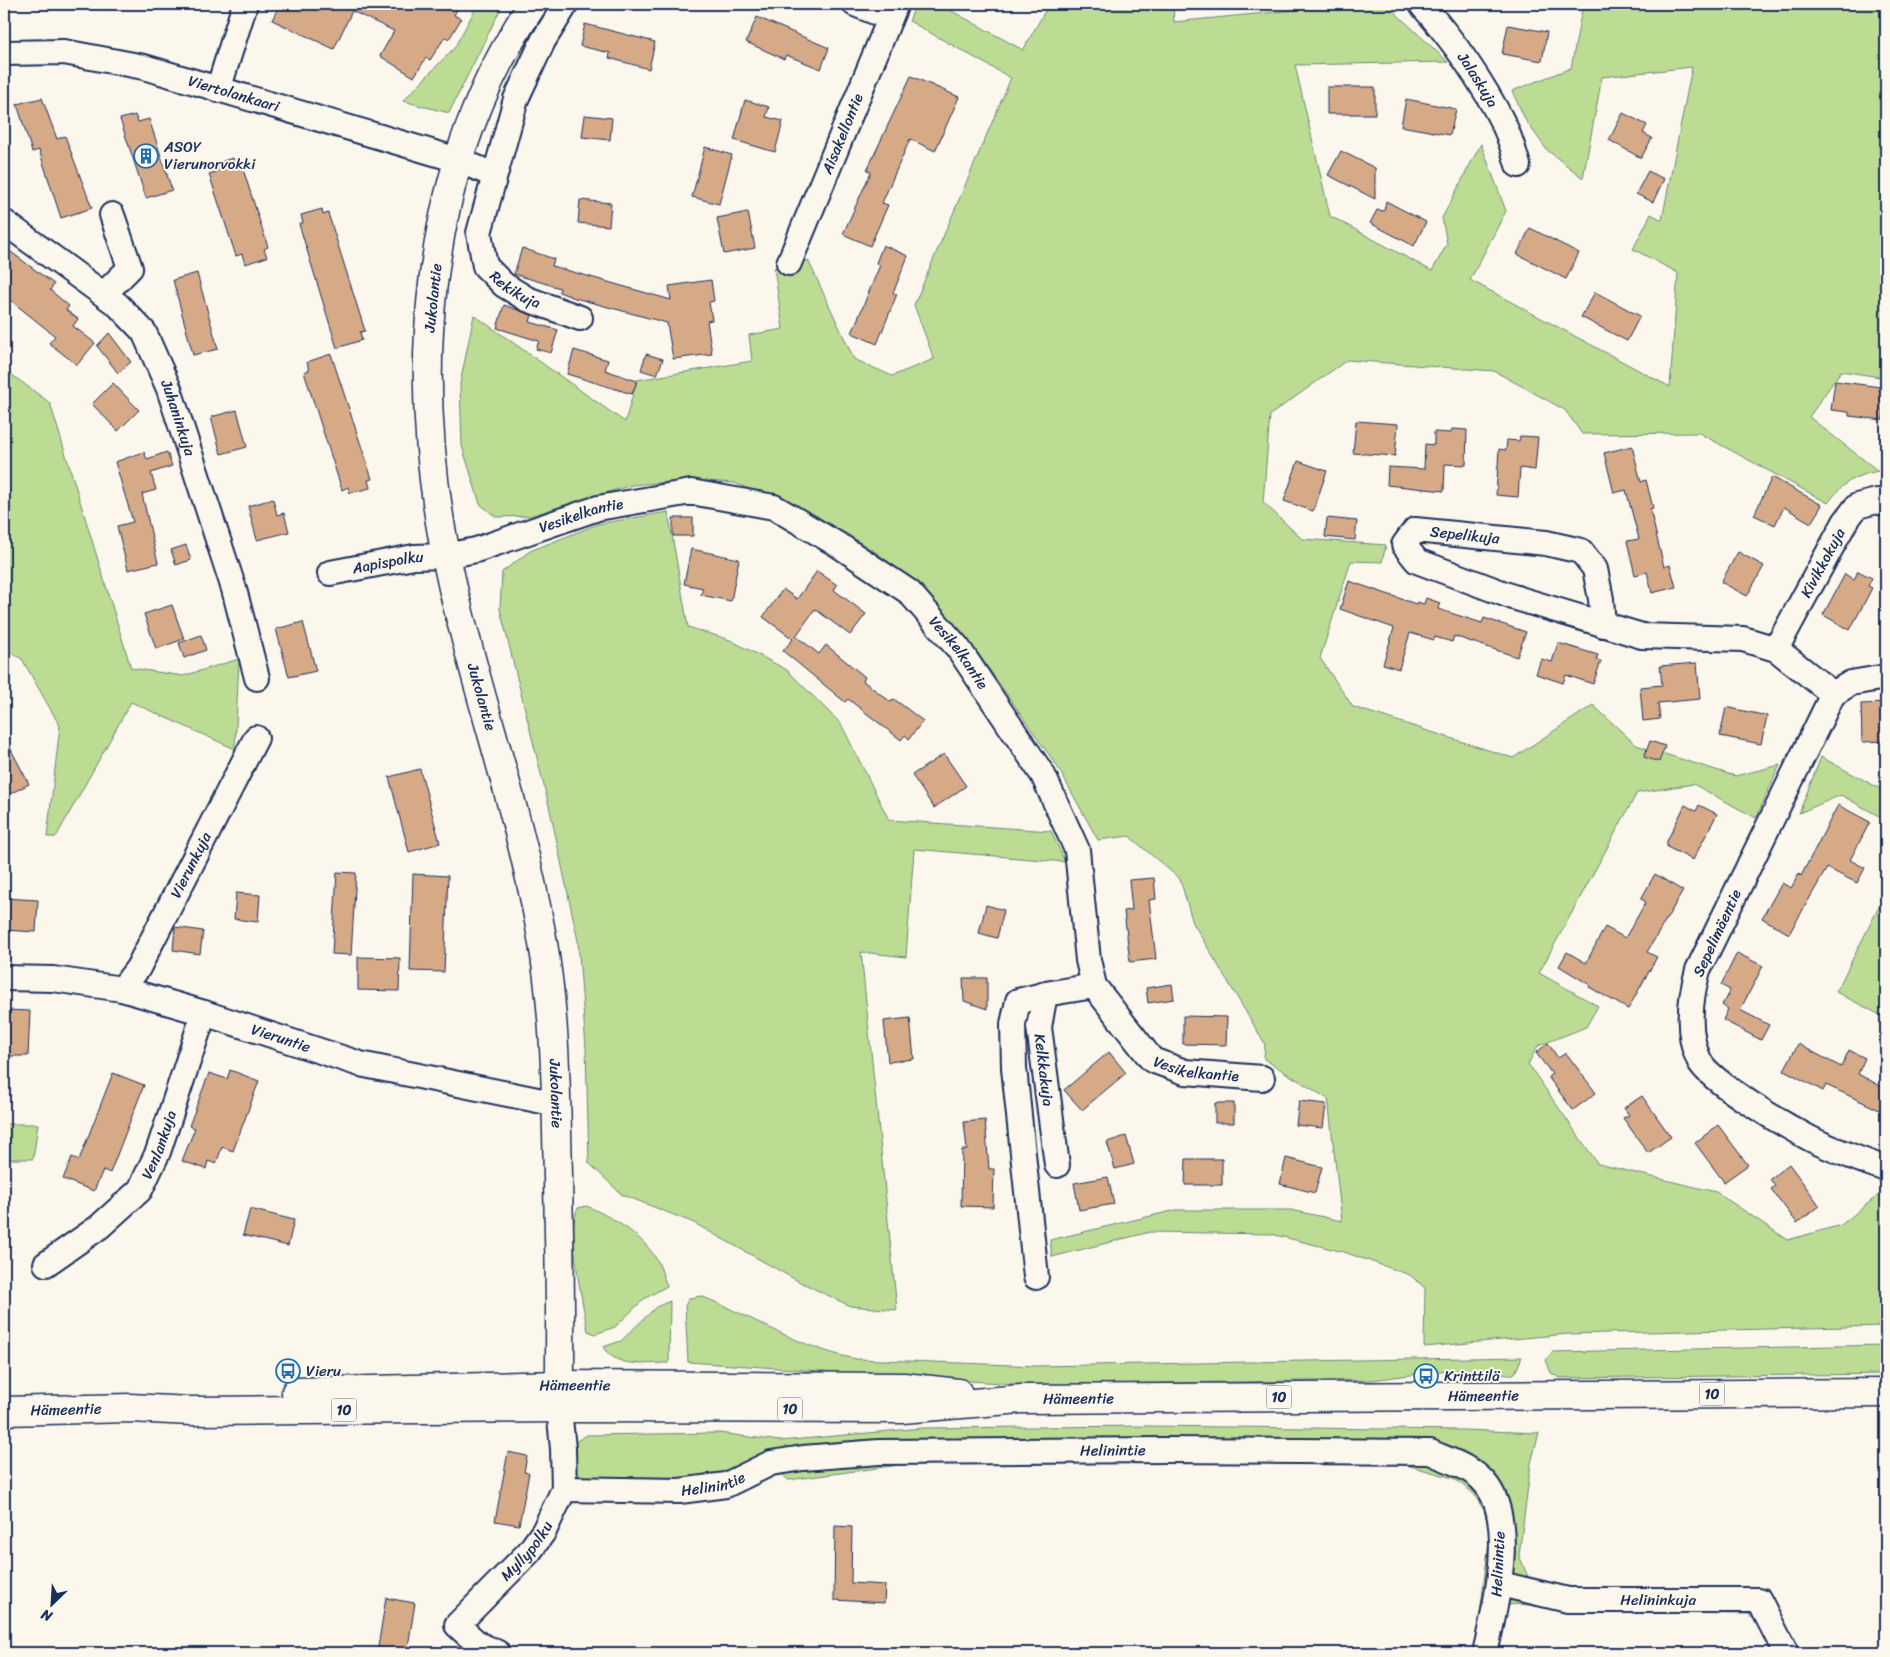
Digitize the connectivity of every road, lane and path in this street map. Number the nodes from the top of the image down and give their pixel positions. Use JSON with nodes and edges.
{"nodes":[{"id":1,"x":245,"y":4,"type":"edge"},
{"id":2,"x":533,"y":4,"type":"edge"},
{"id":3,"x":566,"y":4,"type":"edge"},
{"id":4,"x":855,"y":4,"type":"edge"},
{"id":5,"x":1421,"y":4,"type":"edge"},
{"id":6,"x":893,"y":11,"type":"edge"},
{"id":7,"x":4,"y":53,"type":"edge"},
{"id":8,"x":218,"y":90,"type":"junction"},
{"id":9,"x":458,"y":160,"type":"junction"},
{"id":10,"x":1518,"y":165,"type":"dead end"},
{"id":11,"x":494,"y":175,"type":"junction"},
{"id":12,"x":112,"y":215,"type":"dead end"},
{"id":13,"x":4,"y":222,"type":"edge"},
{"id":14,"x":789,"y":263,"type":"dead end"},
{"id":15,"x":104,"y":294,"type":"junction"},
{"id":16,"x":580,"y":318,"type":"dead end"},
{"id":17,"x":1886,"y":504,"type":"edge"},
{"id":18,"x":446,"y":556,"type":"junction"},
{"id":19,"x":330,"y":573,"type":"dead end"},
{"id":20,"x":1603,"y":625,"type":"junction"},
{"id":21,"x":1776,"y":648,"type":"junction"},
{"id":22,"x":1886,"y":677,"type":"edge"},
{"id":23,"x":257,"y":678,"type":"dead end"},
{"id":24,"x":1834,"y":694,"type":"junction"},
{"id":25,"x":256,"y":738,"type":"dead end"},
{"id":26,"x":4,"y":978,"type":"edge"},
{"id":27,"x":1094,"y":986,"type":"junction"},
{"id":28,"x":122,"y":989,"type":"junction"},
{"id":29,"x":1044,"y":995,"type":"junction"},
{"id":30,"x":204,"y":1013,"type":"junction"},
{"id":31,"x":1262,"y":1078,"type":"dead end"},
{"id":32,"x":557,"y":1104,"type":"junction"},
{"id":33,"x":1057,"y":1165,"type":"dead end"},
{"id":34,"x":1886,"y":1169,"type":"edge"},
{"id":35,"x":46,"y":1264,"type":"dead end"},
{"id":36,"x":1036,"y":1278,"type":"dead end"},
{"id":37,"x":1886,"y":1393,"type":"edge"},
{"id":38,"x":560,"y":1397,"type":"junction"},
{"id":39,"x":4,"y":1410,"type":"edge"},
{"id":40,"x":564,"y":1489,"type":"junction"},
{"id":41,"x":1500,"y":1584,"type":"junction"},
{"id":42,"x":498,"y":1653,"type":"edge"},
{"id":43,"x":1485,"y":1653,"type":"edge"},
{"id":44,"x":1786,"y":1653,"type":"edge"}],
"edges":[{"from":1,"to":8,"type":"street"},
{"from":2,"to":9,"type":"main road","name":"Jukolantie"},
{"from":3,"to":11,"type":"street","name":"Rekikuja"},
{"from":4,"to":6,"type":"street"},
{"from":5,"to":10,"type":"street","name":"Jalaskuja"},
{"from":6,"to":14,"type":"street","name":"Aisakellontie"},
{"from":7,"to":8,"type":"street","name":"Viertolankaari"},
{"from":8,"to":9,"type":"street","name":"Viertolankaari"},
{"from":9,"to":11,"type":"street"},
{"from":9,"to":18,"type":"main road","name":"Jukolantie"},
{"from":11,"to":16,"type":"street","name":"Rekikuja"},
{"from":12,"to":15,"type":"street"},
{"from":13,"to":15,"type":"street","name":"Juhaninkuja"},
{"from":15,"to":23,"type":"street","name":"Juhaninkuja"},
{"from":17,"to":21,"type":"street","name":"Kivikkokuja"},
{"from":18,"to":19,"type":"street","name":"Aapispolku"},
{"from":18,"to":27,"type":"street","name":"Vesikelkantie"},
{"from":18,"to":32,"type":"main road","name":"Jukolantie"},
{"from":20,"to":20,"type":"street","name":"Sepelikuja"},
{"from":20,"to":21,"type":"street","name":"Sepelikuja"},
{"from":21,"to":24,"type":"street","name":"Sepelikuja"},
{"from":22,"to":24,"type":"street"},
{"from":24,"to":34,"type":"street","name":"Sepelimäentie"},
{"from":25,"to":28,"type":"street","name":"Vierunkuja"},
{"from":26,"to":28,"type":"street","name":"Vieruntie"},
{"from":27,"to":29,"type":"street"},
{"from":27,"to":31,"type":"street","name":"Vesikelkantie"},
{"from":28,"to":30,"type":"street","name":"Vieruntie"},
{"from":29,"to":33,"type":"street","name":"Kelkkakuja"},
{"from":29,"to":36,"type":"street"},
{"from":30,"to":32,"type":"street","name":"Vieruntie"},
{"from":30,"to":35,"type":"street","name":"Venlankuja"},
{"from":32,"to":38,"type":"main road","name":"Jukolantie"},
{"from":37,"to":38,"type":"main road","name":"Hämeentie","number":"10"},
{"from":38,"to":39,"type":"main road","name":"Hämeentie","number":"10"},
{"from":38,"to":40,"type":"street","name":"Myllypolku"},
{"from":40,"to":41,"type":"street","name":"Helinintie"},
{"from":40,"to":42,"type":"street","name":"Myllypolku"},
{"from":41,"to":43,"type":"street","name":"Helinintie"},
{"from":41,"to":44,"type":"street","name":"Helininkuja"}]}
